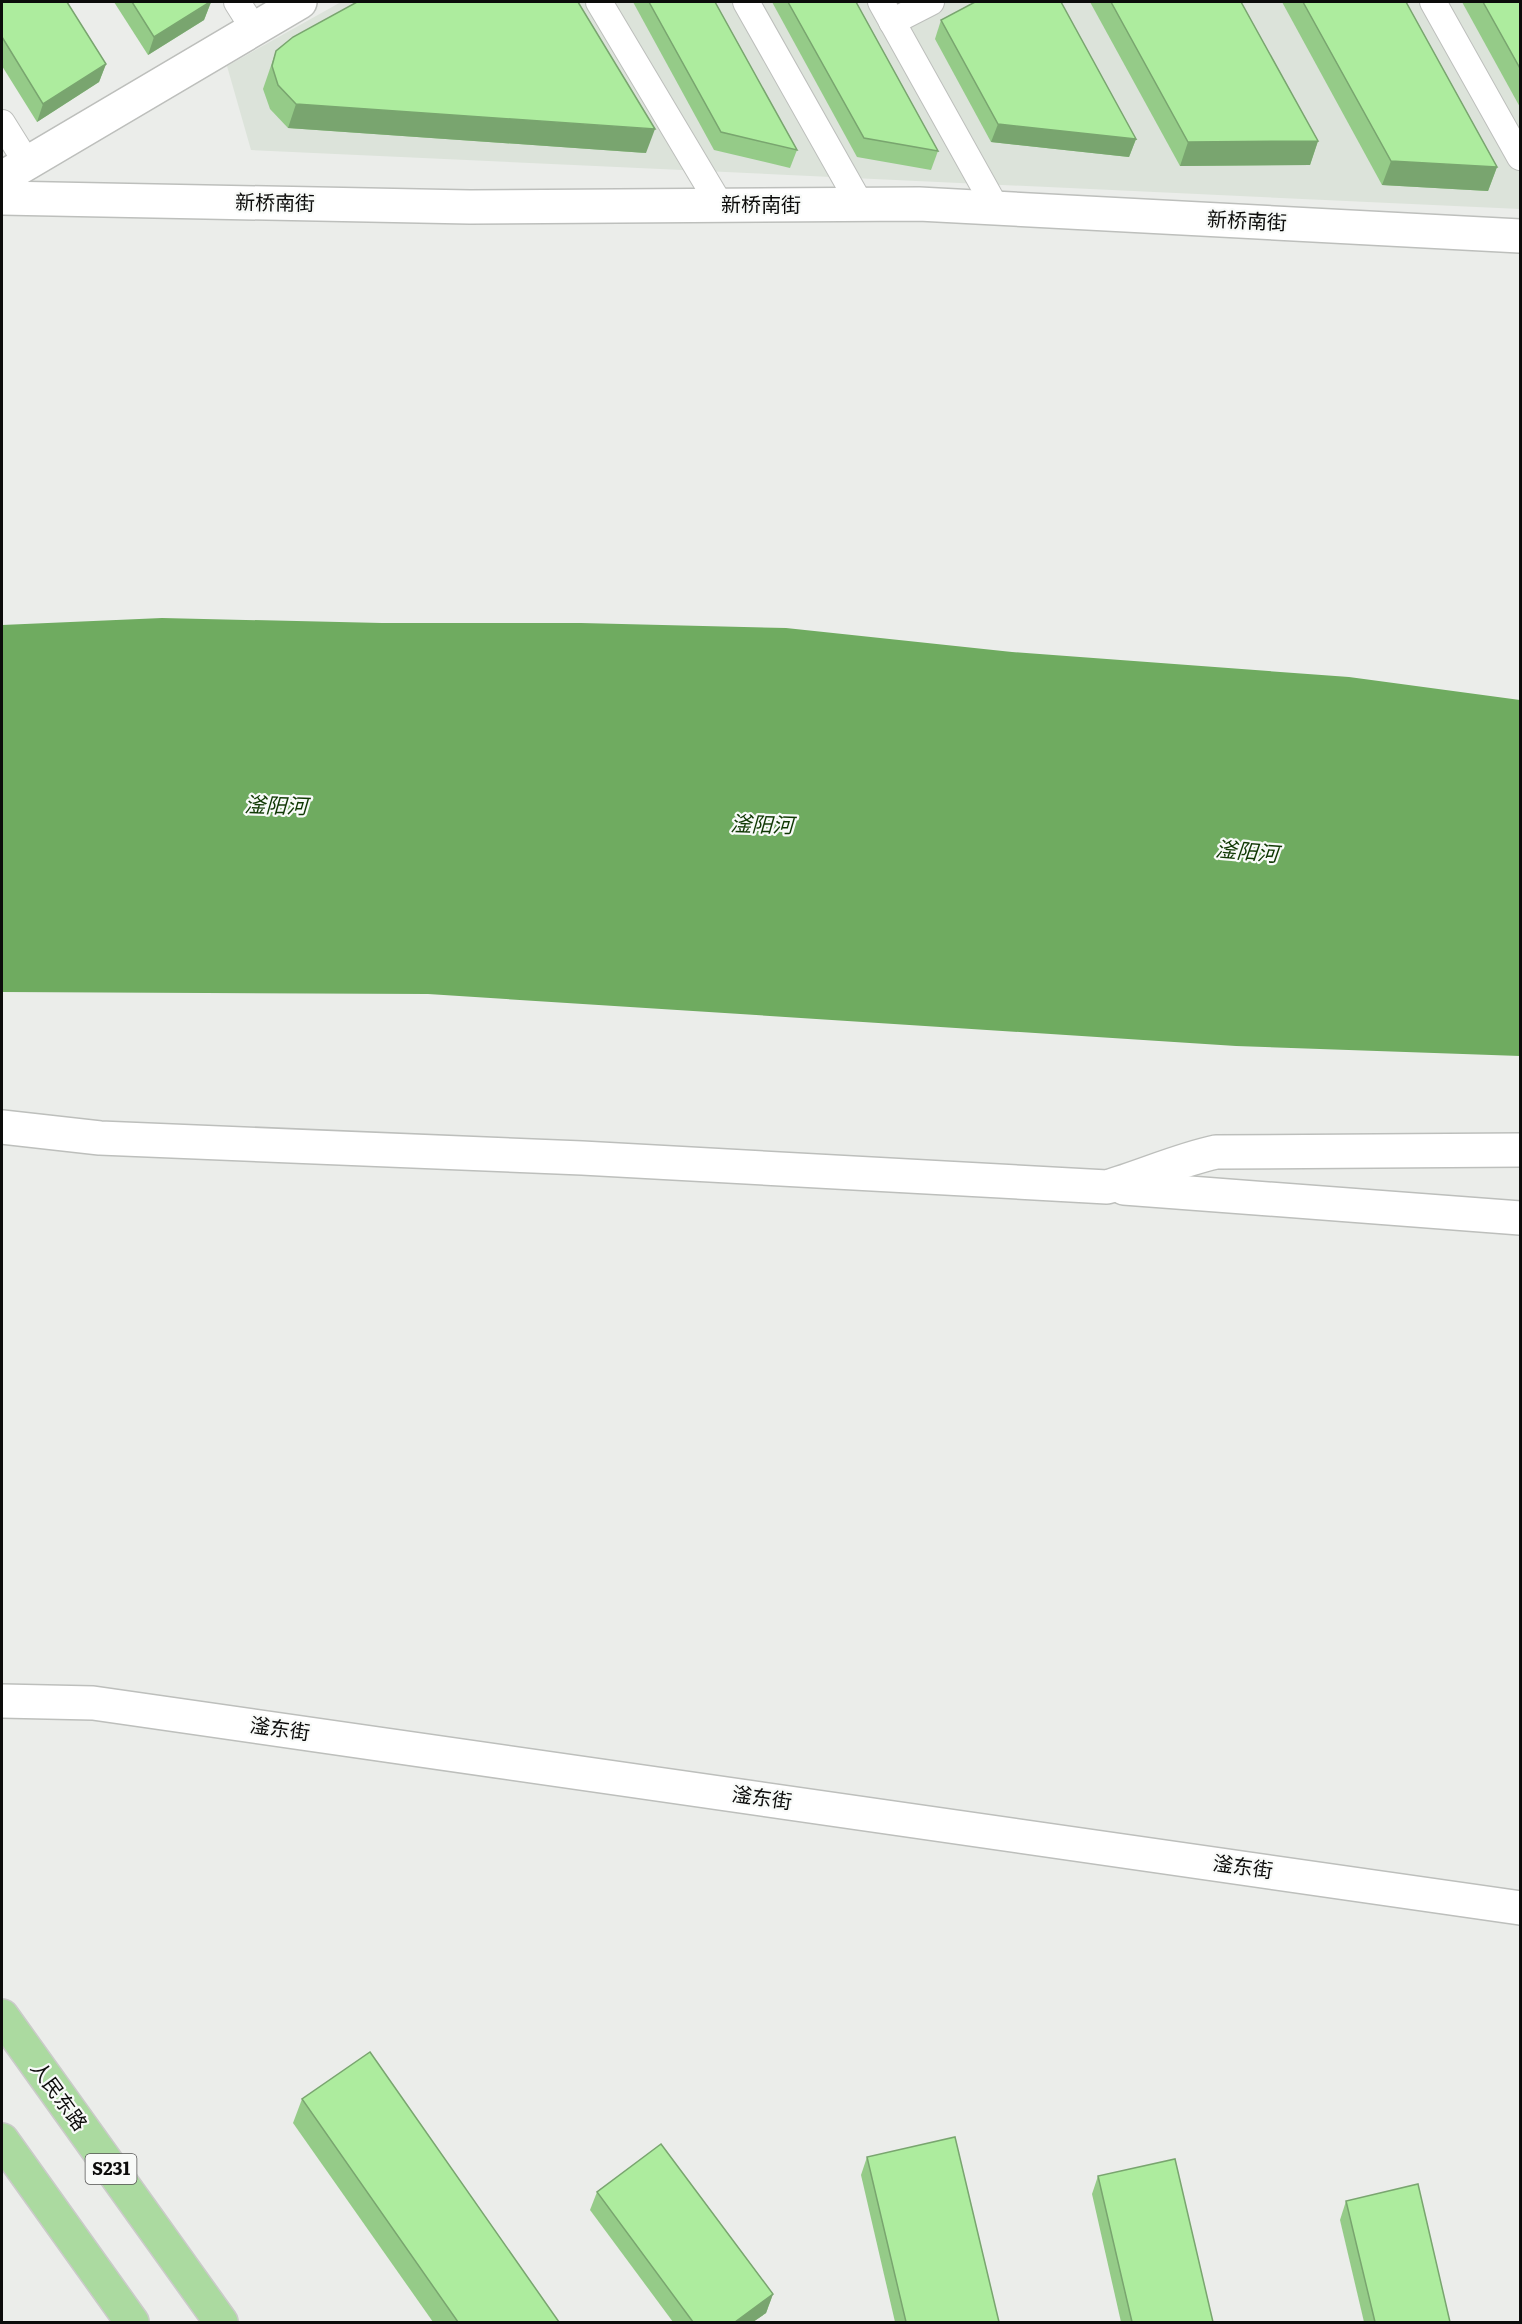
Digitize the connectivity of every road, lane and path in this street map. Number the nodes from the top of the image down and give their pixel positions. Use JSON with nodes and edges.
{"nodes":[{"id":1,"x":237,"y":2,"type":"edge"},
{"id":2,"x":300,"y":2,"type":"edge"},
{"id":3,"x":599,"y":2,"type":"edge"},
{"id":4,"x":746,"y":2,"type":"edge"},
{"id":5,"x":930,"y":2,"type":"edge"},
{"id":6,"x":1433,"y":2,"type":"edge"},
{"id":7,"x":887,"y":12,"type":"edge"},
{"id":8,"x":254,"y":29,"type":"junction"},
{"id":9,"x":2,"y":123,"type":"edge"},
{"id":10,"x":1521,"y":157,"type":"edge"},
{"id":11,"x":14,"y":171,"type":"edge"},
{"id":12,"x":2,"y":198,"type":"edge"},
{"id":13,"x":860,"y":204,"type":"junction"},
{"id":14,"x":720,"y":205,"type":"junction"},
{"id":15,"x":996,"y":208,"type":"junction"},
{"id":16,"x":1521,"y":236,"type":"edge"},
{"id":17,"x":2,"y":1127,"type":"edge"},
{"id":18,"x":100,"y":1138,"type":"junction"},
{"id":19,"x":1521,"y":1149,"type":"edge"},
{"id":20,"x":2,"y":1150,"type":"edge"},
{"id":21,"x":1107,"y":1187,"type":"junction"},
{"id":22,"x":1521,"y":1218,"type":"edge"},
{"id":23,"x":2,"y":1701,"type":"edge"},
{"id":24,"x":1521,"y":1908,"type":"edge"},
{"id":25,"x":2,"y":2016,"type":"edge"},
{"id":26,"x":2,"y":2140,"type":"edge"},
{"id":27,"x":132,"y":2322,"type":"edge"},
{"id":28,"x":221,"y":2322,"type":"edge"}],
"edges":[{"from":1,"to":8,"type":"lane"},
{"from":2,"to":8,"type":"street"},
{"from":3,"to":14,"type":"lane"},
{"from":4,"to":13,"type":"lane"},
{"from":5,"to":7,"type":"lane"},
{"from":6,"to":10,"type":"lane"},
{"from":7,"to":15,"type":"lane"},
{"from":8,"to":11,"type":"street"},
{"from":9,"to":11,"type":"lane"},
{"from":12,"to":14,"type":"street","name":"新桥南街"},
{"from":13,"to":14,"type":"street","name":"新桥南街"},
{"from":13,"to":15,"type":"street","name":"新桥南街"},
{"from":15,"to":16,"type":"street","name":"新桥南街"},
{"from":17,"to":18,"type":"street"},
{"from":18,"to":20,"type":"street"},
{"from":18,"to":21,"type":"street"},
{"from":19,"to":21,"type":"street"},
{"from":21,"to":22,"type":"street"},
{"from":23,"to":24,"type":"street","name":"滏东街"},
{"from":25,"to":28,"type":"main road","name":"人民东路","number":"S231"},
{"from":26,"to":27,"type":"main road"}]}
